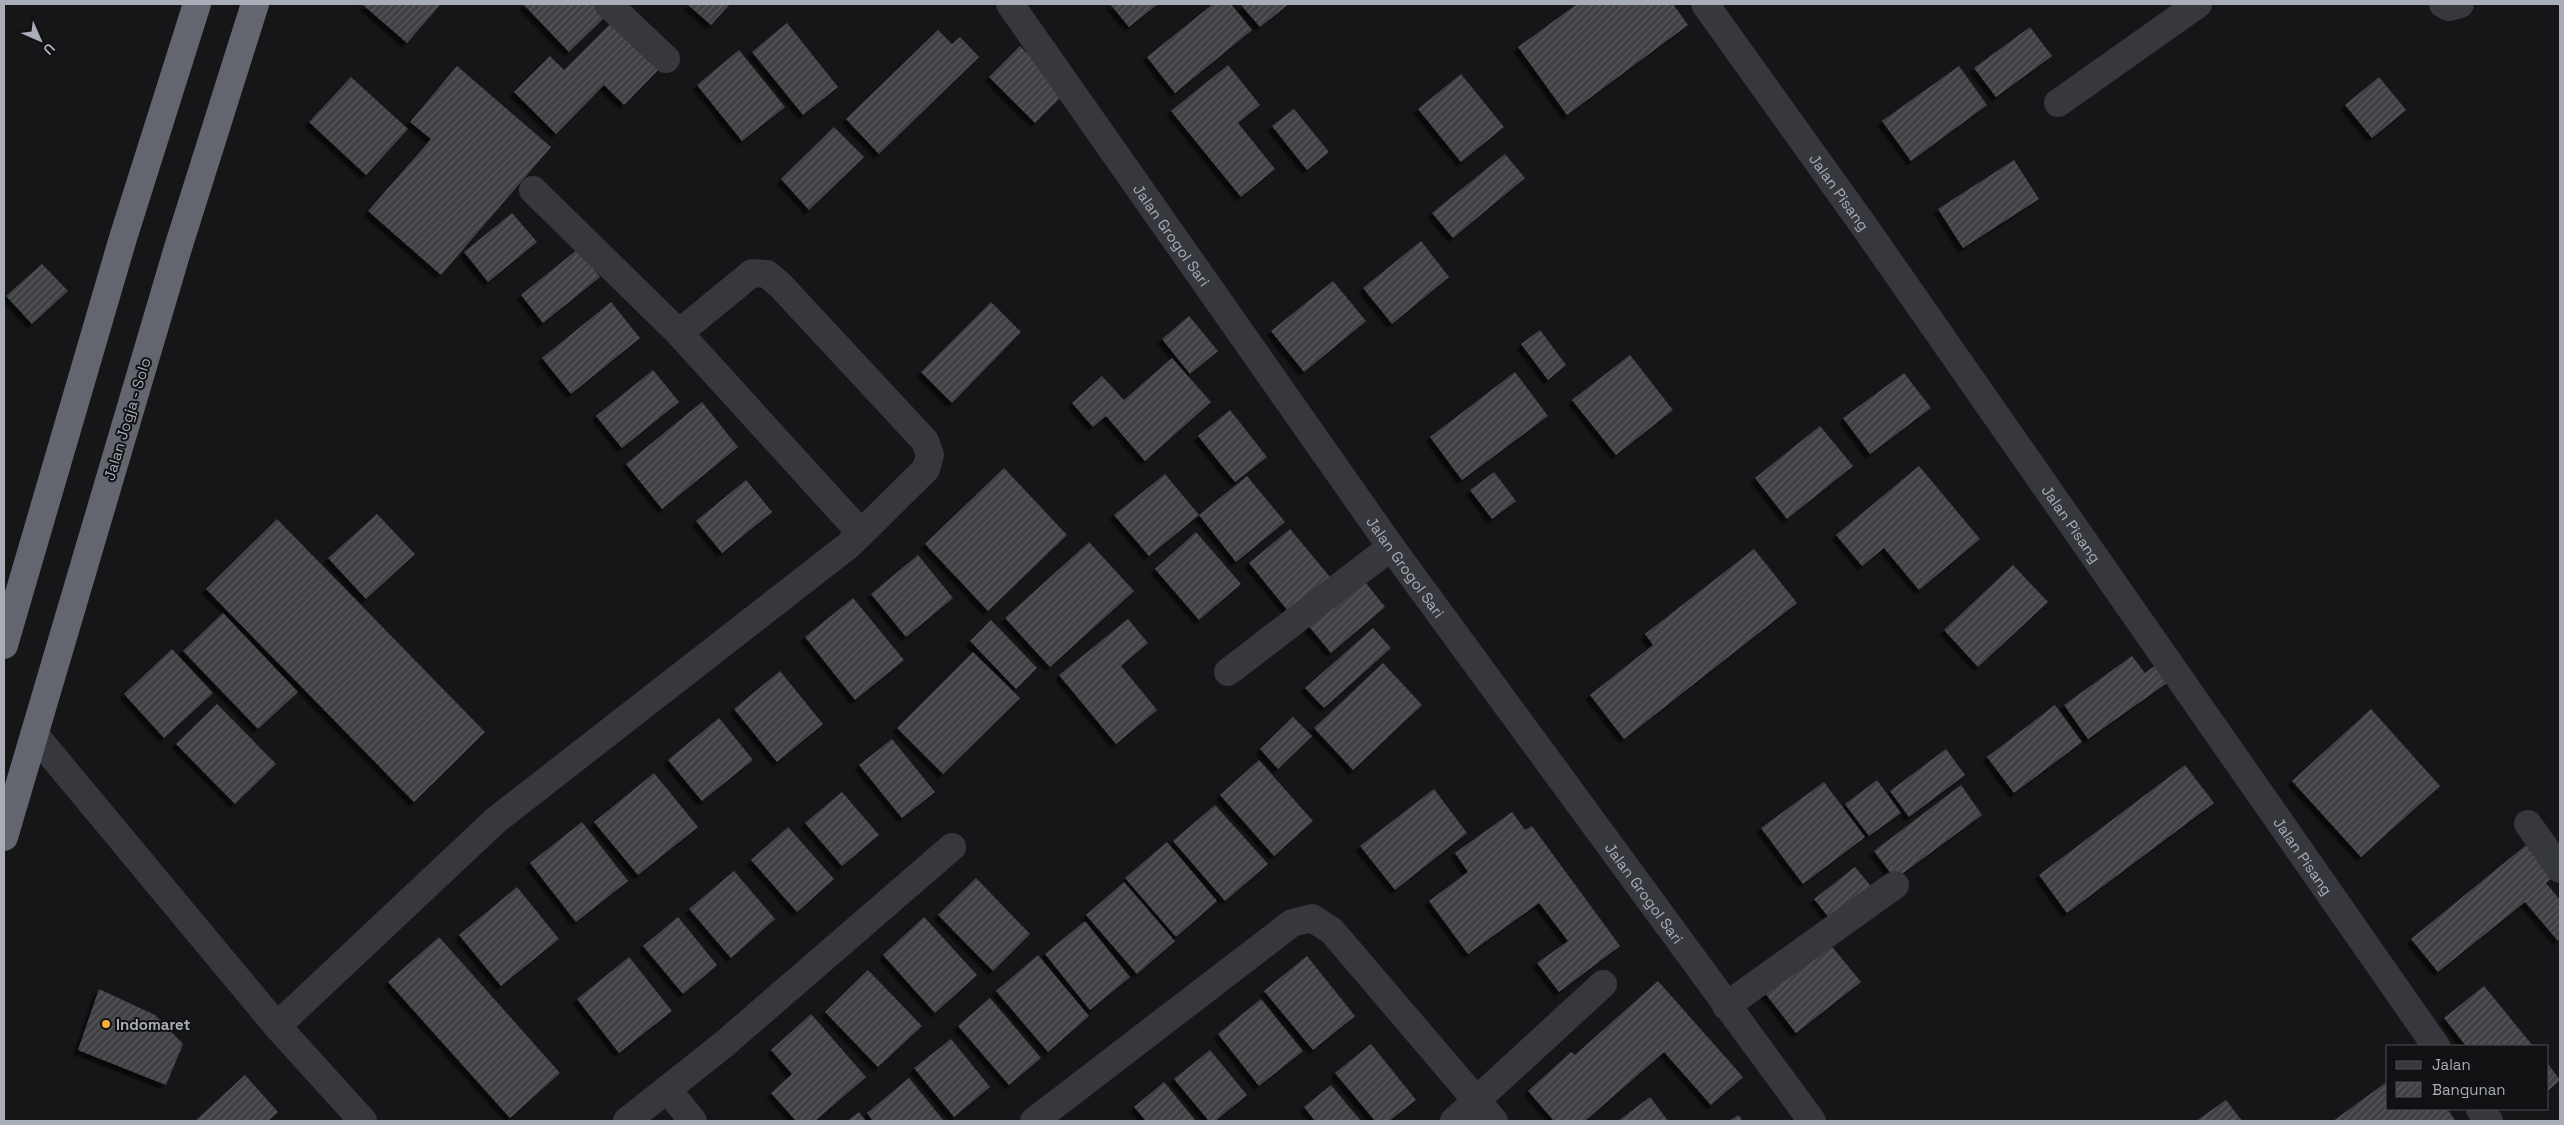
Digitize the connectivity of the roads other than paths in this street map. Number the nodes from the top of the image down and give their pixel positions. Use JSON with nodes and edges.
{"nodes":[{"id":1,"x":197,"y":4,"type":"edge"},
{"id":2,"x":256,"y":4,"type":"edge"},
{"id":3,"x":608,"y":4,"type":"edge"},
{"id":4,"x":1010,"y":4,"type":"edge"},
{"id":5,"x":1705,"y":4,"type":"edge"},
{"id":6,"x":2198,"y":4,"type":"edge"},
{"id":7,"x":2444,"y":4,"type":"edge"},
{"id":8,"x":2460,"y":4,"type":"edge"},
{"id":9,"x":666,"y":58,"type":"dead end"},
{"id":10,"x":2058,"y":103,"type":"dead end"},
{"id":11,"x":533,"y":190,"type":"dead end"},
{"id":12,"x":679,"y":333,"type":"junction"},
{"id":13,"x":862,"y":532,"type":"junction"},
{"id":14,"x":1391,"y":547,"type":"junction"},
{"id":15,"x":4,"y":645,"type":"edge"},
{"id":16,"x":1228,"y":672,"type":"dead end"},
{"id":17,"x":34,"y":734,"type":"junction"},
{"id":18,"x":2528,"y":824,"type":"dead end"},
{"id":19,"x":4,"y":837,"type":"edge"},
{"id":20,"x":952,"y":847,"type":"dead end"},
{"id":21,"x":2560,"y":869,"type":"edge"},
{"id":22,"x":1895,"y":885,"type":"dead end"},
{"id":23,"x":1603,"y":984,"type":"dead end"},
{"id":24,"x":1726,"y":1006,"type":"junction"},
{"id":25,"x":277,"y":1026,"type":"junction"},
{"id":26,"x":2435,"y":1045,"type":"edge"},
{"id":27,"x":667,"y":1089,"type":"junction"},
{"id":28,"x":2481,"y":1110,"type":"edge"},
{"id":29,"x":1485,"y":1112,"type":"edge"},
{"id":30,"x":362,"y":1121,"type":"edge"},
{"id":31,"x":628,"y":1121,"type":"edge"},
{"id":32,"x":693,"y":1121,"type":"edge"},
{"id":33,"x":1034,"y":1121,"type":"edge"},
{"id":34,"x":1454,"y":1121,"type":"edge"},
{"id":35,"x":1812,"y":1121,"type":"edge"},
{"id":36,"x":2489,"y":1121,"type":"edge"}],
"edges":[{"from":1,"to":15,"type":"highway"},
{"from":2,"to":17,"type":"highway","name":"Jalan Jogja - Solo"},
{"from":3,"to":9,"type":"street"},
{"from":4,"to":14,"type":"street","name":"Jalan Grogol Sari"},
{"from":5,"to":26,"type":"street","name":"Jalan Pisang"},
{"from":6,"to":10,"type":"street"},
{"from":7,"to":8,"type":"street"},
{"from":11,"to":12,"type":"street"},
{"from":12,"to":13,"type":"street"},
{"from":12,"to":13,"type":"street"},
{"from":13,"to":25,"type":"street"},
{"from":14,"to":16,"type":"street"},
{"from":14,"to":24,"type":"street","name":"Jalan Grogol Sari"},
{"from":17,"to":19,"type":"highway","name":"Jalan Jogja - Solo"},
{"from":17,"to":25,"type":"street"},
{"from":18,"to":21,"type":"street"},
{"from":20,"to":27,"type":"street"},
{"from":22,"to":24,"type":"street"},
{"from":23,"to":29,"type":"street"},
{"from":24,"to":35,"type":"street","name":"Jalan Grogol Sari"},
{"from":25,"to":30,"type":"street"},
{"from":27,"to":31,"type":"street"},
{"from":27,"to":32,"type":"street"},
{"from":28,"to":36,"type":"street"},
{"from":29,"to":33,"type":"street"},
{"from":29,"to":34,"type":"street"}]}
